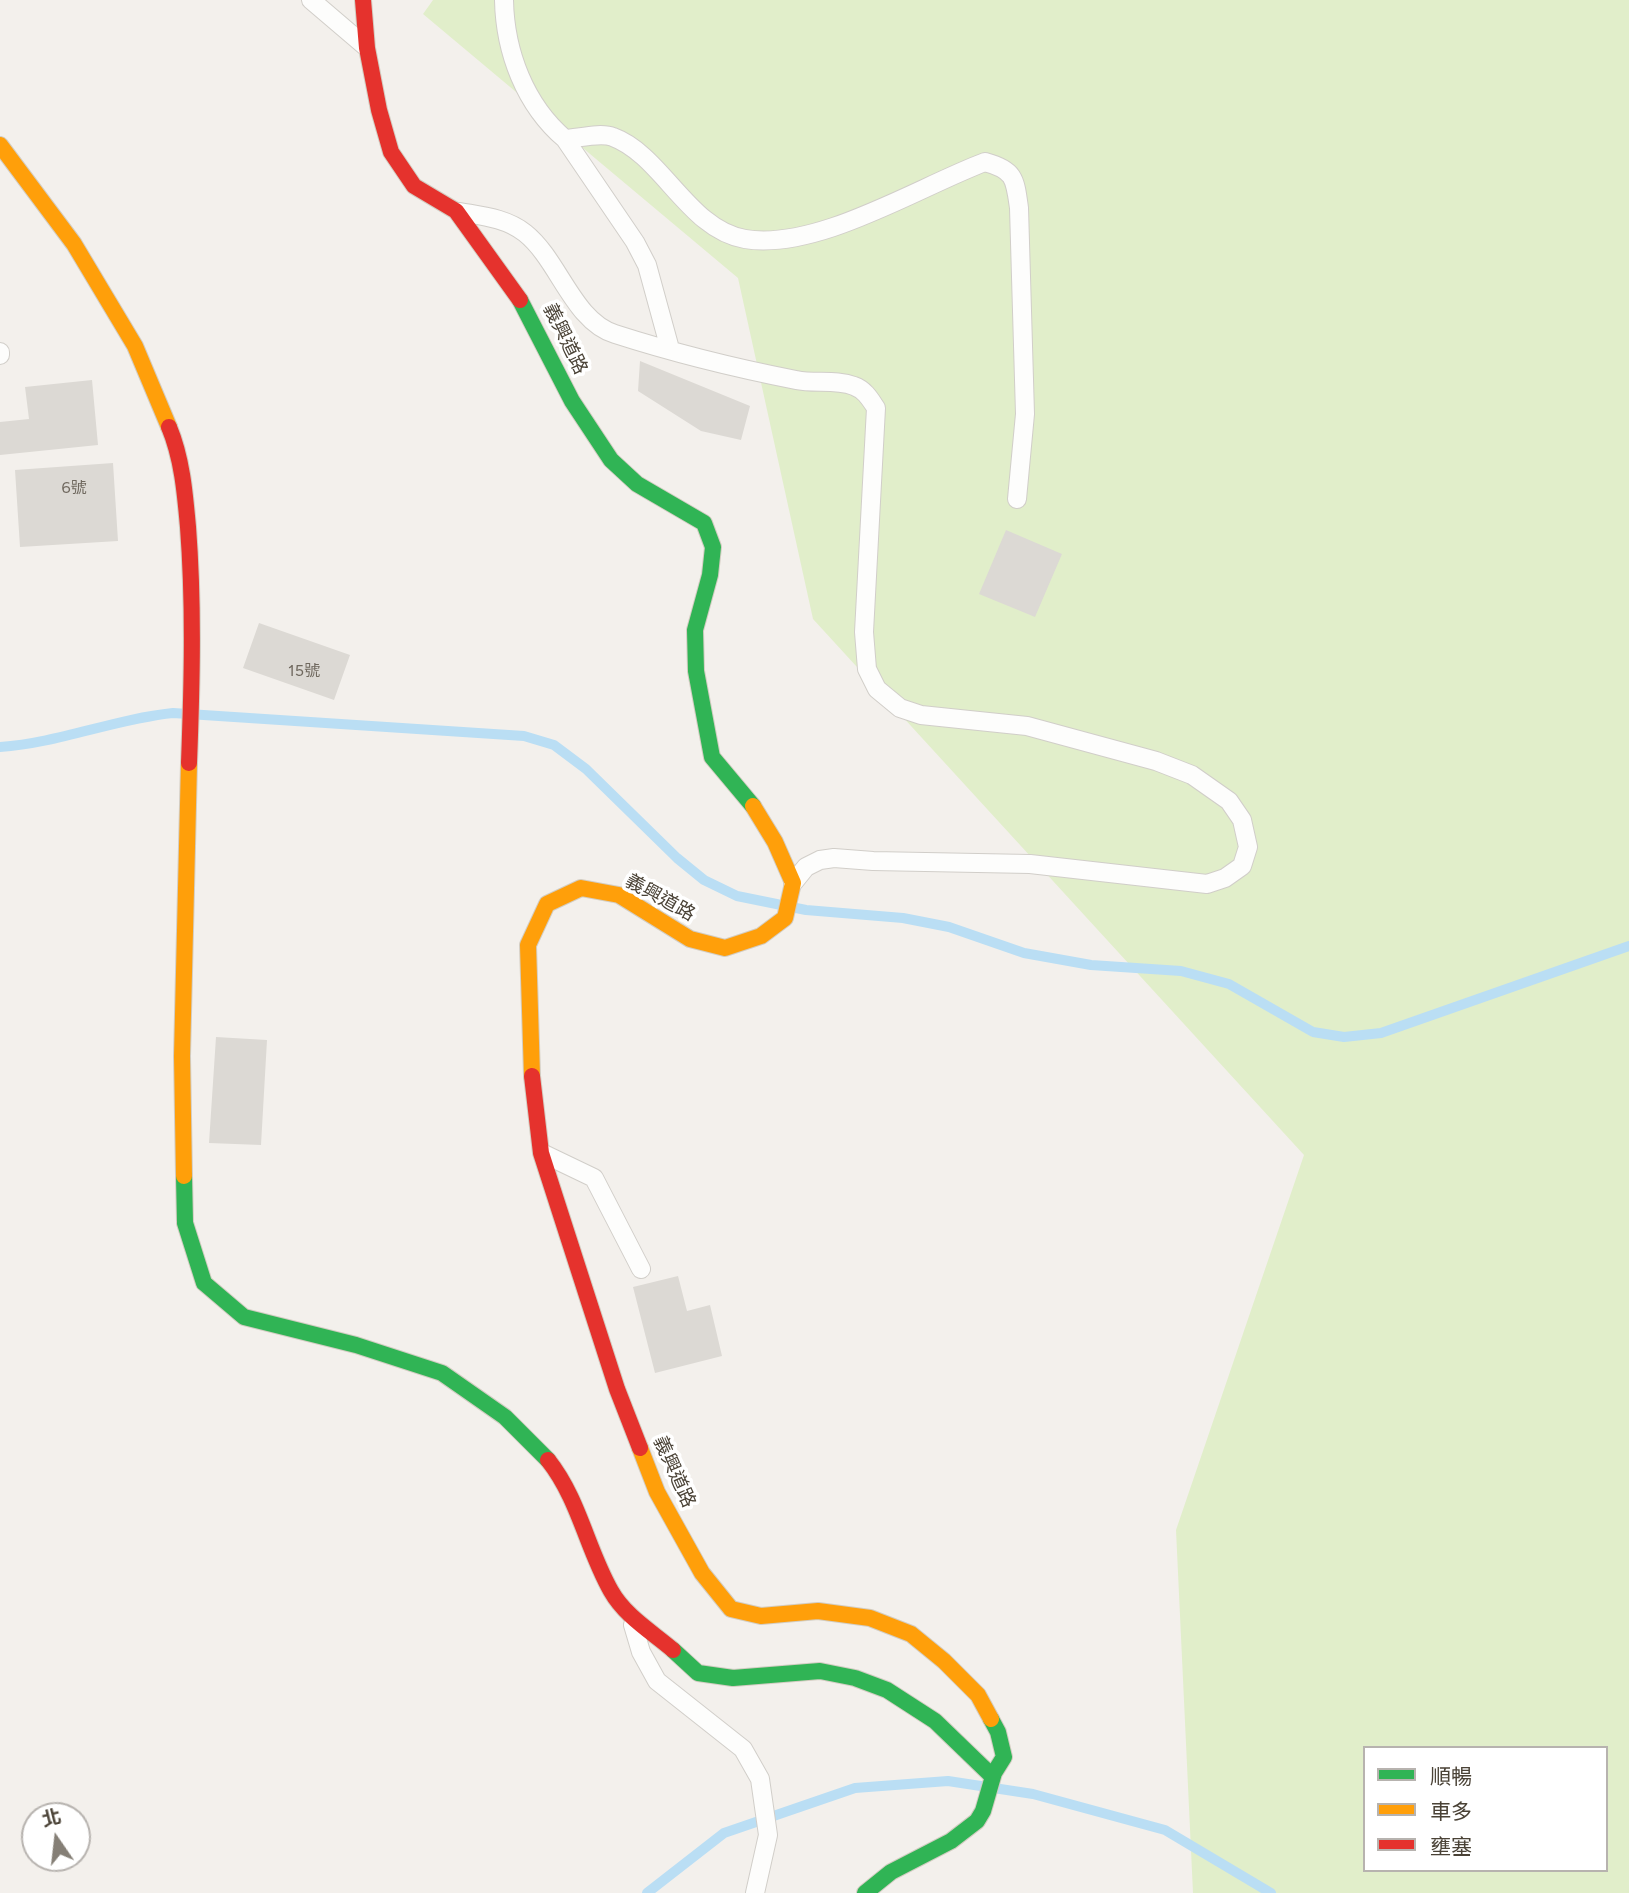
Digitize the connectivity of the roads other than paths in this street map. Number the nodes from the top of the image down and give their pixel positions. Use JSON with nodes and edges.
{"nodes":[{"id":1,"x":310,"y":0,"type":"edge"},
{"id":2,"x":363,"y":0,"type":"edge"},
{"id":3,"x":504,"y":0,"type":"edge"},
{"id":4,"x":368,"y":48,"type":"junction"},
{"id":5,"x":565,"y":139,"type":"junction"},
{"id":6,"x":0,"y":145,"type":"edge"},
{"id":7,"x":456,"y":211,"type":"junction"},
{"id":8,"x":670,"y":349,"type":"junction"},
{"id":9,"x":1017,"y":499,"type":"dead end"},
{"id":10,"x":793,"y":883,"type":"junction"},
{"id":11,"x":541,"y":1153,"type":"junction"},
{"id":12,"x":641,"y":1269,"type":"dead end"},
{"id":13,"x":630,"y":1615,"type":"junction"},
{"id":14,"x":992,"y":1776,"type":"junction"},
{"id":15,"x":755,"y":1893,"type":"edge"},
{"id":16,"x":865,"y":1893,"type":"edge"}],
"edges":[{"from":1,"to":4,"type":"lane"},
{"from":2,"to":4,"type":"street","name":"義興道路"},
{"from":3,"to":5,"type":"lane"},
{"from":4,"to":7,"type":"street","name":"義興道路"},
{"from":5,"to":8,"type":"lane"},
{"from":5,"to":9,"type":"lane"},
{"from":6,"to":13,"type":"street"},
{"from":7,"to":8,"type":"lane"},
{"from":7,"to":10,"type":"street","name":"義興道路"},
{"from":8,"to":10,"type":"lane"},
{"from":10,"to":11,"type":"street","name":"義興道路"},
{"from":11,"to":12,"type":"lane"},
{"from":11,"to":14,"type":"street","name":"義興道路"},
{"from":13,"to":14,"type":"street"},
{"from":13,"to":15,"type":"lane"},
{"from":14,"to":16,"type":"street","name":"義興道路"}]}
